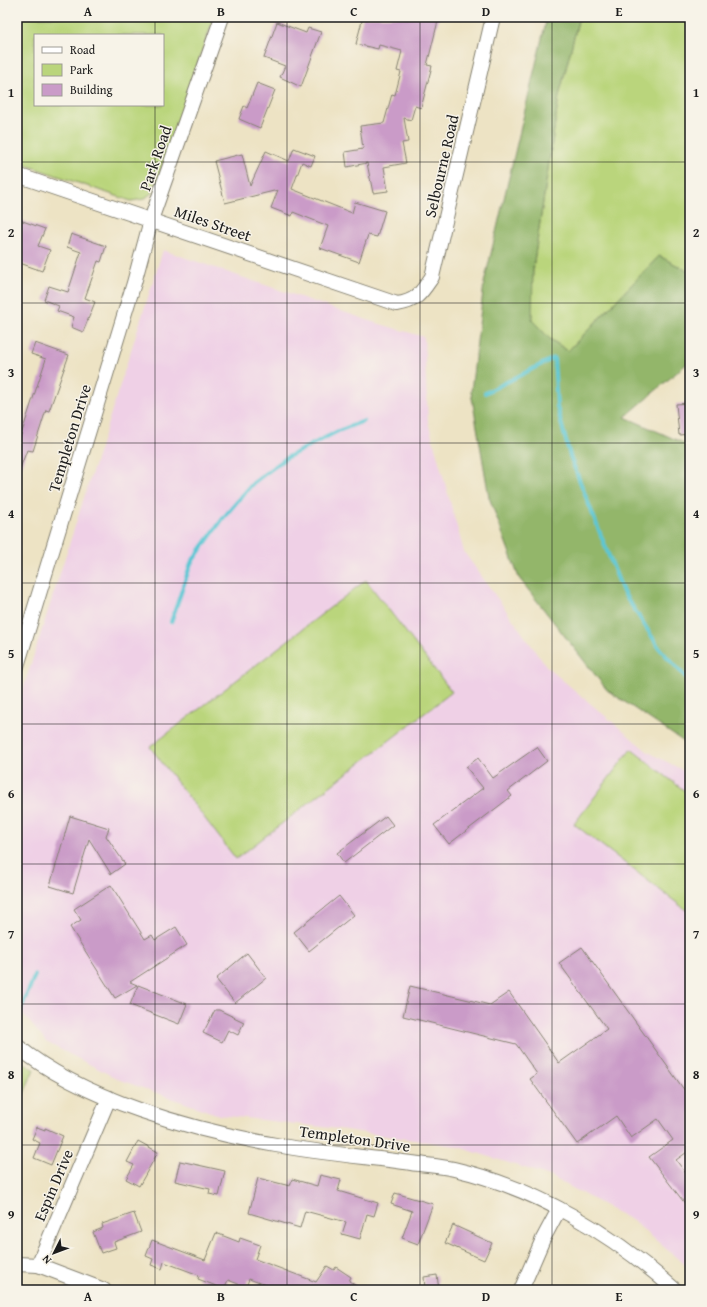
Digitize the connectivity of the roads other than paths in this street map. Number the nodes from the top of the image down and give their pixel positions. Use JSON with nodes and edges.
{"nodes":[{"id":1,"x":222,"y":17,"type":"edge"},
{"id":2,"x":493,"y":17,"type":"edge"},
{"id":3,"x":17,"y":175,"type":"edge"},
{"id":4,"x":151,"y":220,"type":"junction"},
{"id":5,"x":398,"y":304,"type":"joint"},
{"id":6,"x":17,"y":666,"type":"edge"},
{"id":7,"x":17,"y":1046,"type":"edge"},
{"id":8,"x":109,"y":1098,"type":"junction"},
{"id":9,"x":559,"y":1209,"type":"junction"},
{"id":10,"x":17,"y":1264,"type":"edge"},
{"id":11,"x":38,"y":1265,"type":"junction"},
{"id":12,"x":104,"y":1290,"type":"edge"},
{"id":13,"x":521,"y":1290,"type":"edge"},
{"id":14,"x":676,"y":1290,"type":"edge"}],
"edges":[{"from":1,"to":4,"type":"street","name":"Park Road"},
{"from":2,"to":5,"type":"street","name":"Selbourne Road"},
{"from":3,"to":4,"type":"street","name":"Miles Street"},
{"from":4,"to":5,"type":"street","name":"Miles Street"},
{"from":4,"to":6,"type":"street","name":"Templeton Drive"},
{"from":7,"to":8,"type":"street","name":"Templeton Drive"},
{"from":8,"to":9,"type":"street","name":"Templeton Drive"},
{"from":8,"to":11,"type":"street","name":"Espin Drive"},
{"from":9,"to":13,"type":"street"},
{"from":9,"to":14,"type":"street","name":"Templeton Drive"},
{"from":10,"to":11,"type":"street"},
{"from":11,"to":12,"type":"street"}]}
